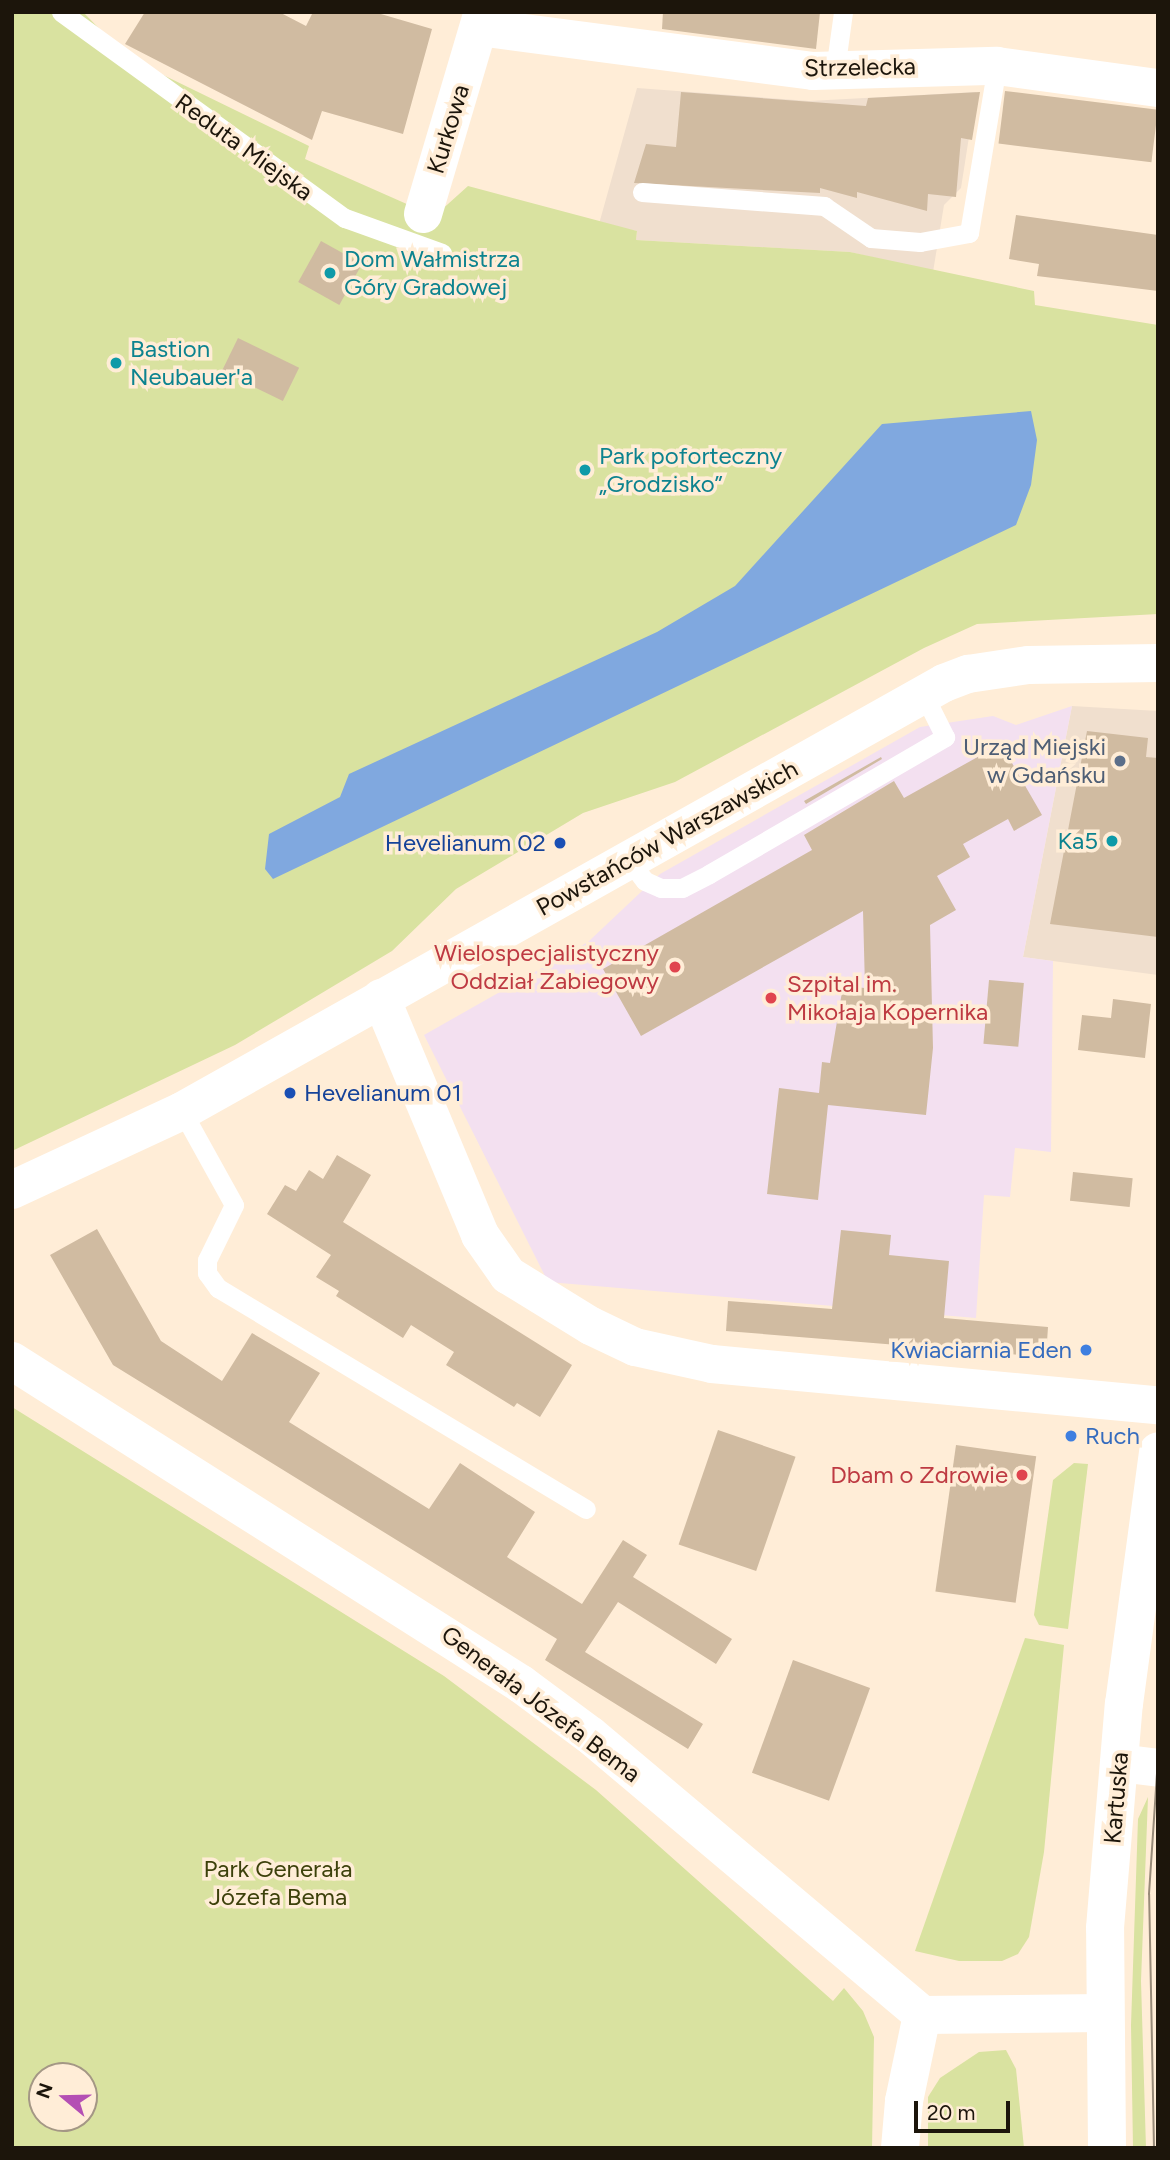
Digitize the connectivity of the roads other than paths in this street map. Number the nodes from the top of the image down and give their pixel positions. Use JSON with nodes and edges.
{"nodes":[{"id":1,"x":61,"y":12,"type":"edge"},
{"id":2,"x":843,"y":12,"type":"edge"},
{"id":3,"x":481,"y":20,"type":"edge"},
{"id":4,"x":997,"y":66,"type":"junction"},
{"id":5,"x":835,"y":70,"type":"junction"},
{"id":6,"x":1158,"y":88,"type":"edge"},
{"id":7,"x":642,"y":192,"type":"dead end"},
{"id":8,"x":418,"y":230,"type":"junction"},
{"id":9,"x":442,"y":253,"type":"dead end"},
{"id":10,"x":1158,"y":663,"type":"edge"},
{"id":11,"x":923,"y":693,"type":"junction"},
{"id":12,"x":629,"y":860,"type":"junction"},
{"id":13,"x":382,"y":998,"type":"junction"},
{"id":14,"x":182,"y":1111,"type":"junction"},
{"id":15,"x":12,"y":1190,"type":"edge"},
{"id":16,"x":12,"y":1360,"type":"edge"},
{"id":17,"x":1158,"y":1405,"type":"edge"},
{"id":18,"x":1158,"y":1451,"type":"edge"},
{"id":19,"x":586,"y":1509,"type":"dead end"},
{"id":20,"x":1119,"y":1763,"type":"junction"},
{"id":21,"x":1158,"y":1768,"type":"edge"},
{"id":22,"x":1104,"y":2013,"type":"junction"},
{"id":23,"x":922,"y":2015,"type":"junction"},
{"id":24,"x":900,"y":2148,"type":"edge"},
{"id":25,"x":1107,"y":2148,"type":"edge"}],
"edges":[{"from":1,"to":8,"type":"lane","name":"Reduta Miejska"},
{"from":2,"to":5,"type":"lane"},
{"from":3,"to":5,"type":"street","name":"Strzelecka"},
{"from":3,"to":8,"type":"street","name":"Kurkowa"},
{"from":4,"to":5,"type":"street","name":"Strzelecka"},
{"from":4,"to":6,"type":"street","name":"Strzelecka"},
{"from":4,"to":7,"type":"lane"},
{"from":8,"to":9,"type":"lane","name":"Reduta Miejska"},
{"from":10,"to":11,"type":"street","name":"Powstańców Warszawskich"},
{"from":11,"to":12,"type":"street","name":"Powstańców Warszawskich"},
{"from":11,"to":12,"type":"lane"},
{"from":12,"to":13,"type":"street","name":"Powstańców Warszawskich"},
{"from":13,"to":14,"type":"street","name":"Powstańców Warszawskich"},
{"from":13,"to":17,"type":"street"},
{"from":14,"to":15,"type":"street","name":"Powstańców Warszawskich"},
{"from":14,"to":19,"type":"lane"},
{"from":16,"to":23,"type":"street","name":"Generała Józefa Bema"},
{"from":18,"to":20,"type":"street","name":"Kartuska"},
{"from":20,"to":21,"type":"street"},
{"from":20,"to":22,"type":"street","name":"Kartuska"},
{"from":22,"to":23,"type":"street"},
{"from":22,"to":25,"type":"street","name":"Kartuska"},
{"from":23,"to":24,"type":"street"}]}
